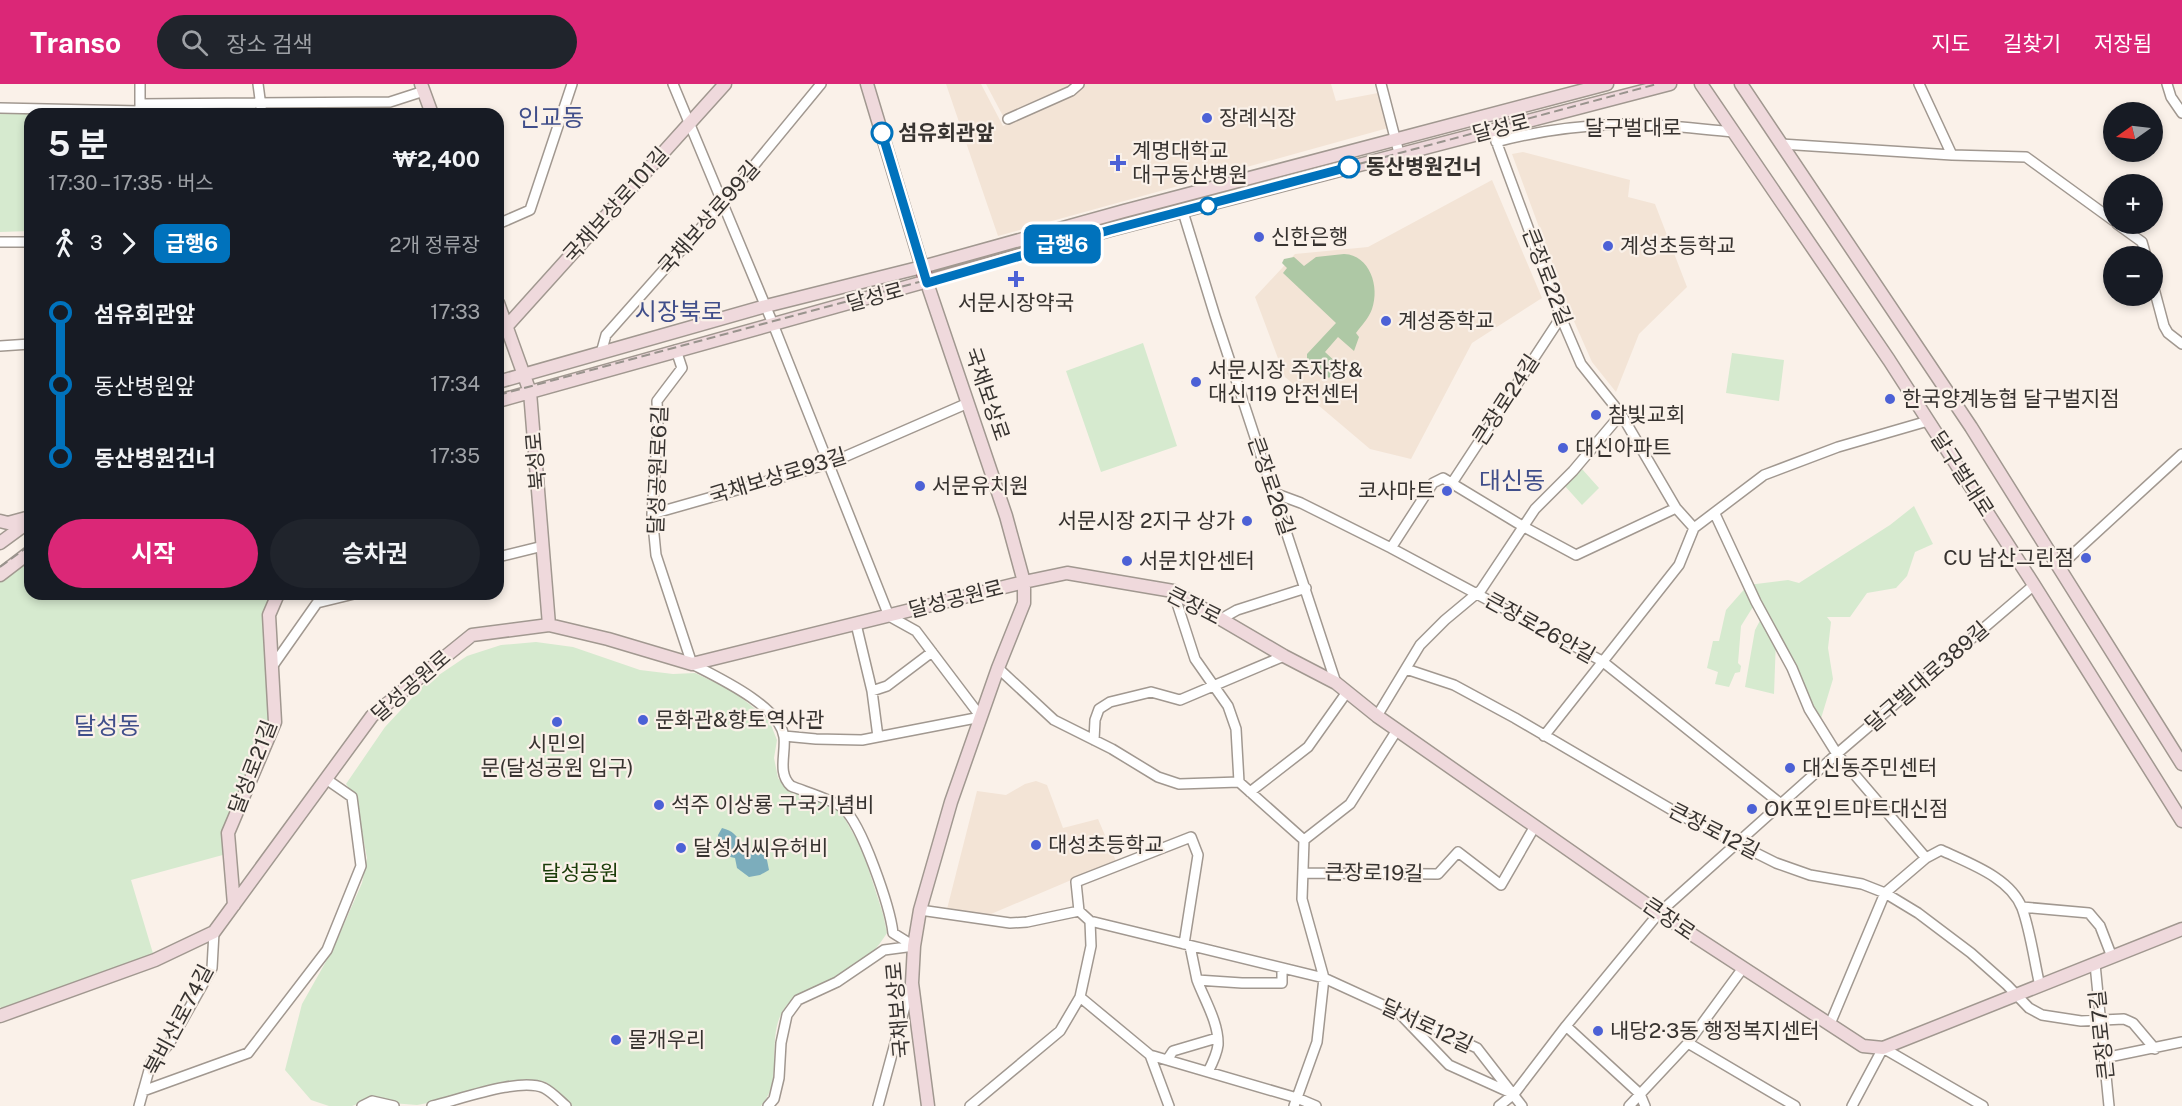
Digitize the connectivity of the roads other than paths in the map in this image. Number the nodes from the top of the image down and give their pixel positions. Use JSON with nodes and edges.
{"nodes":[{"id":1,"x":140,"y":84,"type":"edge"},
{"id":2,"x":258,"y":84,"type":"edge"},
{"id":3,"x":572,"y":84,"type":"edge"},
{"id":4,"x":673,"y":84,"type":"edge"},
{"id":5,"x":725,"y":84,"type":"edge"},
{"id":6,"x":821,"y":84,"type":"edge"},
{"id":7,"x":867,"y":84,"type":"edge"},
{"id":8,"x":1079,"y":84,"type":"edge"},
{"id":9,"x":1381,"y":84,"type":"edge"},
{"id":10,"x":1607,"y":84,"type":"edge"},
{"id":11,"x":1670,"y":84,"type":"edge"},
{"id":12,"x":1701,"y":84,"type":"edge"},
{"id":13,"x":1741,"y":84,"type":"edge"},
{"id":14,"x":1919,"y":84,"type":"edge"},
{"id":15,"x":2167,"y":84,"type":"edge"},
{"id":16,"x":423,"y":88,"type":"edge"},
{"id":17,"x":260,"y":102,"type":"junction"},
{"id":18,"x":0,"y":108,"type":"edge"},
{"id":19,"x":24,"y":108,"type":"edge"},
{"id":20,"x":140,"y":108,"type":"edge"},
{"id":21,"x":170,"y":108,"type":"edge"},
{"id":22,"x":261,"y":108,"type":"edge"},
{"id":23,"x":430,"y":108,"type":"edge"},
{"id":24,"x":2182,"y":113,"type":"edge"},
{"id":25,"x":1008,"y":119,"type":"dead end"},
{"id":26,"x":690,"y":124,"type":"junction"},
{"id":27,"x":1734,"y":132,"type":"junction"},
{"id":28,"x":1494,"y":136,"type":"junction"},
{"id":29,"x":1396,"y":140,"type":"junction"},
{"id":30,"x":1781,"y":144,"type":"junction"},
{"id":31,"x":1399,"y":153,"type":"junction"},
{"id":32,"x":1953,"y":155,"type":"junction"},
{"id":33,"x":723,"y":203,"type":"junction"},
{"id":34,"x":1183,"y":212,"type":"junction"},
{"id":35,"x":2103,"y":213,"type":"edge"},
{"id":36,"x":504,"y":221,"type":"edge"},
{"id":37,"x":2131,"y":234,"type":"edge"},
{"id":38,"x":0,"y":242,"type":"edge"},
{"id":39,"x":24,"y":242,"type":"edge"},
{"id":40,"x":2143,"y":246,"type":"edge"},
{"id":41,"x":922,"y":267,"type":"junction"},
{"id":42,"x":927,"y":283,"type":"junction"},
{"id":43,"x":766,"y":306,"type":"junction"},
{"id":44,"x":2159,"y":306,"type":"edge"},
{"id":45,"x":1561,"y":317,"type":"junction"},
{"id":46,"x":504,"y":318,"type":"edge"},
{"id":47,"x":773,"y":324,"type":"junction"},
{"id":48,"x":507,"y":326,"type":"junction"},
{"id":49,"x":504,"y":329,"type":"edge"},
{"id":50,"x":24,"y":344,"type":"edge"},
{"id":51,"x":2182,"y":344,"type":"edge"},
{"id":52,"x":0,"y":346,"type":"edge"},
{"id":53,"x":676,"y":351,"type":"junction"},
{"id":54,"x":601,"y":353,"type":"junction"},
{"id":55,"x":524,"y":375,"type":"junction"},
{"id":56,"x":504,"y":380,"type":"edge"},
{"id":57,"x":530,"y":392,"type":"junction"},
{"id":58,"x":504,"y":399,"type":"edge"},
{"id":59,"x":968,"y":403,"type":"junction"},
{"id":60,"x":1621,"y":414,"type":"junction"},
{"id":61,"x":1928,"y":421,"type":"junction"},
{"id":62,"x":2182,"y":454,"type":"edge"},
{"id":63,"x":828,"y":464,"type":"junction"},
{"id":64,"x":1452,"y":483,"type":"junction"},
{"id":65,"x":1274,"y":493,"type":"junction"},
{"id":66,"x":1676,"y":508,"type":"junction"},
{"id":67,"x":652,"y":514,"type":"junction"},
{"id":68,"x":1714,"y":514,"type":"junction"},
{"id":69,"x":24,"y":520,"type":"edge"},
{"id":70,"x":0,"y":521,"type":"edge"},
{"id":71,"x":24,"y":524,"type":"edge"},
{"id":72,"x":1524,"y":527,"type":"junction"},
{"id":73,"x":1694,"y":528,"type":"junction"},
{"id":74,"x":0,"y":543,"type":"edge"},
{"id":75,"x":543,"y":546,"type":"junction"},
{"id":76,"x":1390,"y":548,"type":"junction"},
{"id":77,"x":504,"y":556,"type":"edge"},
{"id":78,"x":24,"y":557,"type":"edge"},
{"id":79,"x":2060,"y":566,"type":"junction"},
{"id":80,"x":0,"y":575,"type":"edge"},
{"id":81,"x":1024,"y":582,"type":"junction"},
{"id":82,"x":2034,"y":585,"type":"junction"},
{"id":83,"x":1306,"y":588,"type":"junction"},
{"id":84,"x":1173,"y":591,"type":"junction"},
{"id":85,"x":1478,"y":593,"type":"junction"},
{"id":86,"x":275,"y":600,"type":"edge"},
{"id":87,"x":329,"y":600,"type":"edge"},
{"id":88,"x":889,"y":616,"type":"junction"},
{"id":89,"x":1221,"y":619,"type":"junction"},
{"id":90,"x":856,"y":624,"type":"junction"},
{"id":91,"x":549,"y":625,"type":"junction"},
{"id":92,"x":932,"y":652,"type":"junction"},
{"id":93,"x":1284,"y":656,"type":"junction"},
{"id":94,"x":1602,"y":661,"type":"junction"},
{"id":95,"x":692,"y":664,"type":"junction"},
{"id":96,"x":273,"y":667,"type":"junction"},
{"id":97,"x":998,"y":668,"type":"junction"},
{"id":98,"x":1406,"y":669,"type":"junction"},
{"id":99,"x":1336,"y":683,"type":"junction"},
{"id":100,"x":1214,"y":686,"type":"junction"},
{"id":101,"x":872,"y":691,"type":"junction"},
{"id":102,"x":1347,"y":692,"type":"junction"},
{"id":103,"x":1377,"y":716,"type":"junction"},
{"id":104,"x":981,"y":717,"type":"junction"},
{"id":105,"x":1397,"y":730,"type":"junction"},
{"id":106,"x":784,"y":736,"type":"junction"},
{"id":107,"x":1545,"y":736,"type":"junction"},
{"id":108,"x":878,"y":737,"type":"junction"},
{"id":109,"x":1094,"y":741,"type":"junction"},
{"id":110,"x":1837,"y":754,"type":"junction"},
{"id":111,"x":2180,"y":755,"type":"edge"},
{"id":112,"x":326,"y":779,"type":"junction"},
{"id":113,"x":1239,"y":782,"type":"junction"},
{"id":114,"x":1250,"y":792,"type":"junction"},
{"id":115,"x":1781,"y":804,"type":"junction"},
{"id":116,"x":2182,"y":821,"type":"edge"},
{"id":117,"x":1535,"y":826,"type":"junction"},
{"id":118,"x":1304,"y":840,"type":"junction"},
{"id":119,"x":1737,"y":843,"type":"junction"},
{"id":120,"x":1926,"y":858,"type":"junction"},
{"id":121,"x":1303,"y":873,"type":"junction"},
{"id":122,"x":1886,"y":893,"type":"junction"},
{"id":123,"x":234,"y":905,"type":"junction"},
{"id":124,"x":2022,"y":907,"type":"junction"},
{"id":125,"x":920,"y":910,"type":"junction"},
{"id":126,"x":1078,"y":911,"type":"junction"},
{"id":127,"x":1659,"y":913,"type":"junction"},
{"id":128,"x":1090,"y":921,"type":"junction"},
{"id":129,"x":2182,"y":929,"type":"edge"},
{"id":130,"x":214,"y":932,"type":"junction"},
{"id":131,"x":1187,"y":945,"type":"junction"},
{"id":132,"x":914,"y":946,"type":"junction"},
{"id":133,"x":2112,"y":957,"type":"junction"},
{"id":134,"x":2095,"y":964,"type":"junction"},
{"id":135,"x":1282,"y":968,"type":"junction"},
{"id":136,"x":1743,"y":968,"type":"junction"},
{"id":137,"x":1324,"y":978,"type":"junction"},
{"id":138,"x":1197,"y":980,"type":"junction"},
{"id":139,"x":912,"y":982,"type":"junction"},
{"id":140,"x":2040,"y":986,"type":"junction"},
{"id":141,"x":2015,"y":996,"type":"junction"},
{"id":142,"x":1080,"y":997,"type":"junction"},
{"id":143,"x":1399,"y":1012,"type":"junction"},
{"id":144,"x":0,"y":1016,"type":"edge"},
{"id":145,"x":2100,"y":1020,"type":"junction"},
{"id":146,"x":1830,"y":1024,"type":"junction"},
{"id":147,"x":1566,"y":1026,"type":"junction"},
{"id":148,"x":1217,"y":1038,"type":"junction"},
{"id":149,"x":2182,"y":1042,"type":"edge"},
{"id":150,"x":1688,"y":1043,"type":"junction"},
{"id":151,"x":1883,"y":1048,"type":"junction"},
{"id":152,"x":2155,"y":1049,"type":"junction"},
{"id":153,"x":1149,"y":1055,"type":"junction"},
{"id":154,"x":2104,"y":1058,"type":"junction"},
{"id":155,"x":1167,"y":1060,"type":"junction"},
{"id":156,"x":1208,"y":1072,"type":"junction"},
{"id":157,"x":143,"y":1091,"type":"junction"},
{"id":158,"x":1514,"y":1094,"type":"junction"},
{"id":159,"x":1640,"y":1094,"type":"junction"},
{"id":160,"x":1295,"y":1102,"type":"edge"},
{"id":161,"x":139,"y":1106,"type":"edge"},
{"id":162,"x":362,"y":1106,"type":"edge"},
{"id":163,"x":394,"y":1106,"type":"edge"},
{"id":164,"x":432,"y":1106,"type":"edge"},
{"id":165,"x":566,"y":1106,"type":"edge"},
{"id":166,"x":768,"y":1106,"type":"edge"},
{"id":167,"x":878,"y":1106,"type":"edge"},
{"id":168,"x":928,"y":1106,"type":"edge"},
{"id":169,"x":970,"y":1106,"type":"edge"},
{"id":170,"x":1169,"y":1106,"type":"edge"},
{"id":171,"x":1316,"y":1106,"type":"edge"},
{"id":172,"x":1499,"y":1106,"type":"edge"},
{"id":173,"x":1522,"y":1106,"type":"edge"},
{"id":174,"x":1629,"y":1106,"type":"edge"},
{"id":175,"x":1645,"y":1106,"type":"edge"},
{"id":176,"x":1795,"y":1106,"type":"edge"},
{"id":177,"x":1852,"y":1106,"type":"edge"},
{"id":178,"x":1983,"y":1106,"type":"edge"},
{"id":179,"x":2109,"y":1106,"type":"edge"}],
"edges":[{"from":1,"to":20,"type":"street"},
{"from":2,"to":17,"type":"street"},
{"from":3,"to":36,"type":"street"},
{"from":4,"to":26,"type":"street"},
{"from":5,"to":26,"type":"main road","name":"국채보상로101길"},
{"from":6,"to":33,"type":"street","name":"국채보상로99길"},
{"from":7,"to":41,"type":"main road","name":"국채보상로"},
{"from":8,"to":25,"type":"street"},
{"from":9,"to":29,"type":"street"},
{"from":10,"to":29,"type":"main road"},
{"from":11,"to":28,"type":"main road","name":"달성로"},
{"from":12,"to":27,"type":"main road","name":"달구벌대로"},
{"from":13,"to":30,"type":"main road","name":"달구벌대로"},
{"from":14,"to":32,"type":"street"},
{"from":15,"to":24,"type":"street"},
{"from":16,"to":17,"type":"street"},
{"from":16,"to":23,"type":"main road"},
{"from":17,"to":21,"type":"street"},
{"from":17,"to":22,"type":"street"},
{"from":18,"to":19,"type":"street"},
{"from":26,"to":33,"type":"street"},
{"from":26,"to":48,"type":"main road","name":"국채보상로101길"},
{"from":27,"to":28,"type":"street","name":"달구벌대로"},
{"from":27,"to":61,"type":"main road","name":"달구벌대로"},
{"from":28,"to":31,"type":"main road","name":"달성로"},
{"from":28,"to":45,"type":"street","name":"큰장로22길"},
{"from":29,"to":31,"type":"street"},
{"from":29,"to":41,"type":"main road"},
{"from":30,"to":32,"type":"street"},
{"from":30,"to":79,"type":"main road","name":"달구벌대로"},
{"from":31,"to":34,"type":"main road","name":"달성로"},
{"from":32,"to":35,"type":"street"},
{"from":33,"to":43,"type":"street"},
{"from":33,"to":54,"type":"street","name":"국채보상로99길"},
{"from":34,"to":42,"type":"main road","name":"달성로"},
{"from":34,"to":65,"type":"street","name":"큰장로26길"},
{"from":37,"to":40,"type":"street"},
{"from":38,"to":39,"type":"street"},
{"from":41,"to":42,"type":"main road","name":"국채보상로"},
{"from":41,"to":43,"type":"main road"},
{"from":42,"to":47,"type":"main road","name":"달성로"},
{"from":42,"to":59,"type":"main road","name":"국채보상로"},
{"from":43,"to":47,"type":"street"},
{"from":43,"to":54,"type":"main road"},
{"from":44,"to":51,"type":"street"},
{"from":45,"to":60,"type":"street","name":"큰장로22길"},
{"from":45,"to":64,"type":"street","name":"큰장로24길"},
{"from":46,"to":48,"type":"main road","name":"북성로"},
{"from":47,"to":53,"type":"main road","name":"달성로"},
{"from":47,"to":63,"type":"street"},
{"from":48,"to":49,"type":"street"},
{"from":48,"to":55,"type":"main road","name":"북성로"},
{"from":50,"to":52,"type":"street"},
{"from":53,"to":57,"type":"main road","name":"달성로"},
{"from":53,"to":67,"type":"street","name":"달성공원로6길"},
{"from":54,"to":55,"type":"main road"},
{"from":55,"to":56,"type":"main road"},
{"from":55,"to":57,"type":"main road","name":"북성로"},
{"from":57,"to":58,"type":"main road","name":"달성로"},
{"from":57,"to":75,"type":"main road","name":"북성로"},
{"from":59,"to":63,"type":"street","name":"국채보상로93길"},
{"from":59,"to":81,"type":"main road","name":"국채보상로"},
{"from":60,"to":66,"type":"street","name":"큰장로22길"},
{"from":60,"to":72,"type":"street"},
{"from":61,"to":68,"type":"street"},
{"from":61,"to":82,"type":"main road","name":"달구벌대로"},
{"from":62,"to":79,"type":"street"},
{"from":63,"to":67,"type":"street","name":"국채보상로93길"},
{"from":63,"to":88,"type":"street"},
{"from":64,"to":72,"type":"street"},
{"from":64,"to":76,"type":"street"},
{"from":65,"to":76,"type":"street","name":"큰장로26안길"},
{"from":65,"to":83,"type":"street","name":"큰장로26길"},
{"from":66,"to":72,"type":"street"},
{"from":66,"to":73,"type":"street","name":"큰장로22길"},
{"from":67,"to":95,"type":"street","name":"달성공원로6길"},
{"from":68,"to":73,"type":"street"},
{"from":68,"to":110,"type":"street"},
{"from":69,"to":70,"type":"main road"},
{"from":71,"to":74,"type":"main road"},
{"from":72,"to":85,"type":"street"},
{"from":73,"to":94,"type":"street"},
{"from":75,"to":77,"type":"street"},
{"from":75,"to":91,"type":"main road","name":"북성로"},
{"from":76,"to":85,"type":"street","name":"큰장로26안길"},
{"from":78,"to":80,"type":"main road"},
{"from":79,"to":111,"type":"main road","name":"달구벌대로"},
{"from":81,"to":84,"type":"main road","name":"큰장로"},
{"from":81,"to":88,"type":"main road","name":"달성공원로"},
{"from":81,"to":97,"type":"main road","name":"국채보상로"},
{"from":82,"to":110,"type":"street","name":"달구벌대로389길"},
{"from":82,"to":116,"type":"main road","name":"달구벌대로"},
{"from":83,"to":89,"type":"street"},
{"from":83,"to":99,"type":"street","name":"큰장로26길"},
{"from":84,"to":89,"type":"main road","name":"큰장로"},
{"from":84,"to":100,"type":"street"},
{"from":85,"to":94,"type":"street","name":"큰장로26안길"},
{"from":85,"to":98,"type":"street"},
{"from":86,"to":96,"type":"main road","name":"달성로21길"},
{"from":87,"to":96,"type":"street"},
{"from":88,"to":90,"type":"main road","name":"달성공원로"},
{"from":88,"to":92,"type":"street","name":"달성공원로"},
{"from":89,"to":93,"type":"main road","name":"큰장로"},
{"from":90,"to":95,"type":"main road","name":"달성공원로"},
{"from":90,"to":101,"type":"street"},
{"from":91,"to":95,"type":"main road","name":"달성공원로"},
{"from":91,"to":112,"type":"main road","name":"달성공원로"},
{"from":92,"to":101,"type":"street"},
{"from":92,"to":104,"type":"street","name":"달성공원로"},
{"from":93,"to":99,"type":"main road","name":"큰장로"},
{"from":93,"to":100,"type":"street"},
{"from":94,"to":107,"type":"street"},
{"from":94,"to":115,"type":"street","name":"큰장로26안길"},
{"from":95,"to":106,"type":"street"},
{"from":96,"to":123,"type":"main road","name":"달성로21길"},
{"from":97,"to":104,"type":"main road","name":"국채보상로"},
{"from":97,"to":109,"type":"street"},
{"from":98,"to":103,"type":"street"},
{"from":98,"to":107,"type":"street","name":"큰장로12길"},
{"from":99,"to":102,"type":"main road","name":"큰장로"},
{"from":100,"to":109,"type":"street"},
{"from":100,"to":113,"type":"street"},
{"from":101,"to":108,"type":"street"},
{"from":102,"to":103,"type":"main road","name":"큰장로"},
{"from":102,"to":114,"type":"street"},
{"from":103,"to":105,"type":"main road","name":"큰장로"},
{"from":104,"to":108,"type":"street"},
{"from":104,"to":125,"type":"main road","name":"국채보상로"},
{"from":105,"to":117,"type":"main road","name":"큰장로"},
{"from":105,"to":118,"type":"street"},
{"from":106,"to":108,"type":"street"},
{"from":106,"to":132,"type":"street"},
{"from":107,"to":119,"type":"street","name":"큰장로12길"},
{"from":109,"to":113,"type":"street"},
{"from":110,"to":115,"type":"street","name":"달구벌대로389길"},
{"from":110,"to":120,"type":"street"},
{"from":112,"to":123,"type":"main road","name":"달성공원로"},
{"from":112,"to":157,"type":"street"},
{"from":113,"to":114,"type":"street"},
{"from":114,"to":118,"type":"street"},
{"from":115,"to":119,"type":"street","name":"달구벌대로389길"},
{"from":117,"to":121,"type":"street","name":"큰장로19길"},
{"from":117,"to":127,"type":"main road","name":"큰장로"},
{"from":118,"to":121,"type":"street"},
{"from":119,"to":122,"type":"street","name":"큰장로12길"},
{"from":119,"to":127,"type":"street","name":"달구벌대로389길"},
{"from":120,"to":122,"type":"street"},
{"from":120,"to":124,"type":"street"},
{"from":121,"to":137,"type":"street"},
{"from":122,"to":141,"type":"street","name":"큰장로12길"},
{"from":122,"to":146,"type":"street"},
{"from":123,"to":130,"type":"main road","name":"달성공원로"},
{"from":124,"to":133,"type":"street"},
{"from":124,"to":140,"type":"street"},
{"from":125,"to":126,"type":"street"},
{"from":125,"to":132,"type":"main road","name":"국채보상로"},
{"from":126,"to":128,"type":"street","name":"달서로12길"},
{"from":126,"to":131,"type":"street"},
{"from":127,"to":136,"type":"main road","name":"큰장로"},
{"from":127,"to":147,"type":"street","name":"달구벌대로389길"},
{"from":128,"to":131,"type":"street","name":"달서로12길"},
{"from":128,"to":142,"type":"street"},
{"from":129,"to":133,"type":"main road"},
{"from":130,"to":144,"type":"main road","name":"달성공원로"},
{"from":130,"to":157,"type":"street","name":"북비산로74길"},
{"from":131,"to":135,"type":"street","name":"달서로12길"},
{"from":131,"to":138,"type":"street"},
{"from":132,"to":139,"type":"main road","name":"국채보상로"},
{"from":132,"to":166,"type":"street"},
{"from":133,"to":134,"type":"main road"},
{"from":134,"to":140,"type":"main road"},
{"from":134,"to":145,"type":"street","name":"큰장로7길"},
{"from":135,"to":137,"type":"street","name":"달서로12길"},
{"from":135,"to":138,"type":"street"},
{"from":136,"to":146,"type":"main road","name":"큰장로"},
{"from":136,"to":150,"type":"street"},
{"from":137,"to":143,"type":"street","name":"달서로12길"},
{"from":137,"to":160,"type":"street"},
{"from":138,"to":148,"type":"street"},
{"from":139,"to":167,"type":"street"},
{"from":139,"to":168,"type":"main road","name":"국채보상로"},
{"from":140,"to":141,"type":"main road"},
{"from":141,"to":145,"type":"street"},
{"from":141,"to":151,"type":"main road"},
{"from":142,"to":153,"type":"street"},
{"from":142,"to":169,"type":"street"},
{"from":143,"to":158,"type":"street","name":"달서로12길"},
{"from":143,"to":158,"type":"street","name":"달서로12길"},
{"from":145,"to":152,"type":"street"},
{"from":145,"to":154,"type":"street","name":"큰장로7길"},
{"from":146,"to":151,"type":"main road","name":"큰장로"},
{"from":147,"to":158,"type":"street","name":"달구벌대로389길"},
{"from":147,"to":159,"type":"street"},
{"from":148,"to":155,"type":"street"},
{"from":148,"to":156,"type":"street"},
{"from":149,"to":152,"type":"street"},
{"from":150,"to":159,"type":"street"},
{"from":150,"to":176,"type":"street"},
{"from":151,"to":177,"type":"street"},
{"from":151,"to":178,"type":"street"},
{"from":152,"to":154,"type":"street"},
{"from":153,"to":155,"type":"street"},
{"from":153,"to":170,"type":"street"},
{"from":154,"to":179,"type":"street","name":"큰장로7길"},
{"from":155,"to":156,"type":"street"},
{"from":156,"to":160,"type":"street"},
{"from":157,"to":161,"type":"street","name":"북비산로74길"},
{"from":158,"to":172,"type":"street","name":"달구벌대로389길"},
{"from":158,"to":173,"type":"street","name":"달서로12길"},
{"from":159,"to":174,"type":"street"},
{"from":159,"to":175,"type":"street"},
{"from":160,"to":171,"type":"street"},
{"from":162,"to":163,"type":"street"},
{"from":164,"to":165,"type":"street"}]}
